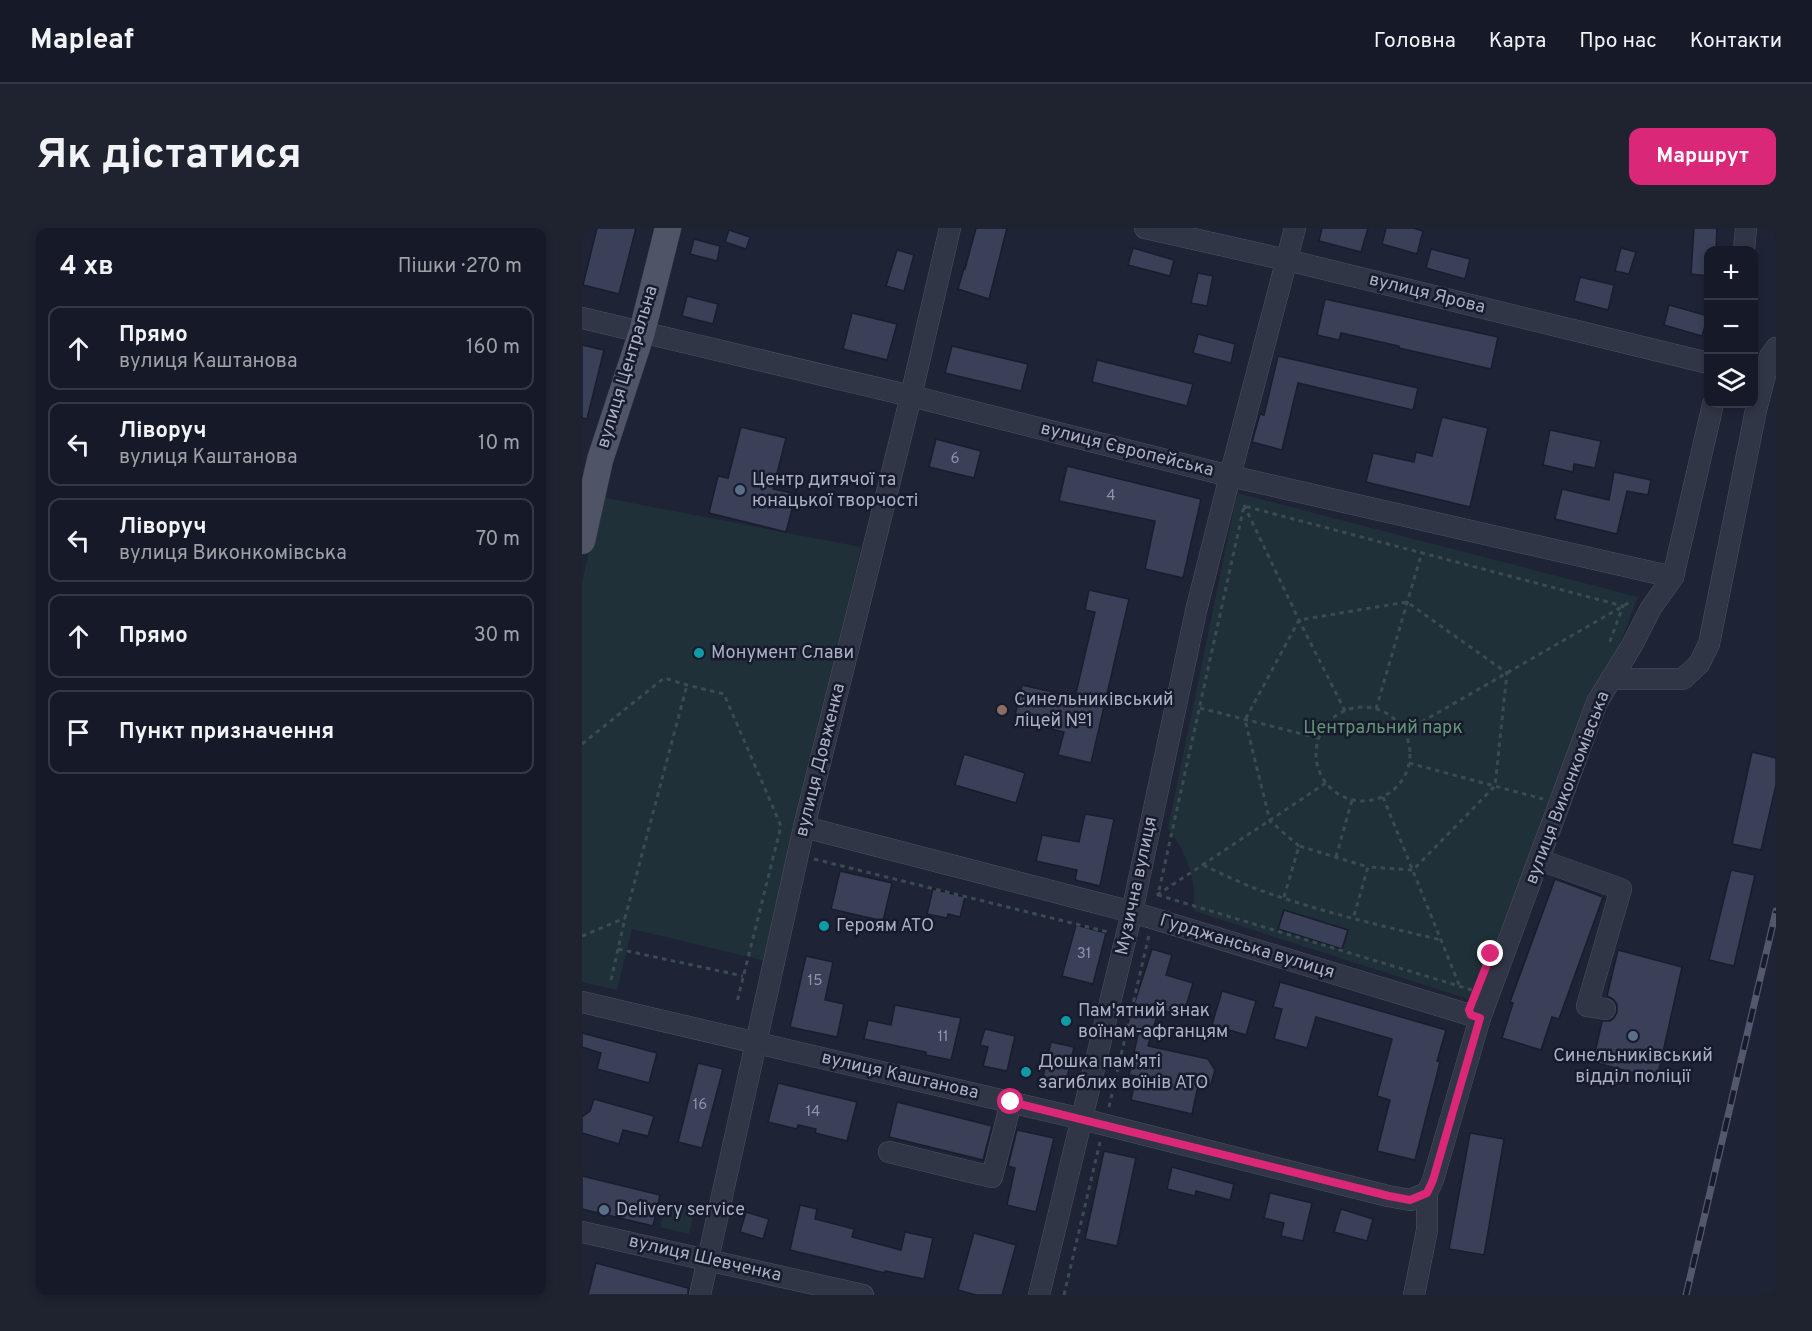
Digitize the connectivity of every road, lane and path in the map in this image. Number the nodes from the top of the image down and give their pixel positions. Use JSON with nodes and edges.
{"nodes":[{"id":1,"x":668,"y":228,"type":"edge"},
{"id":2,"x":950,"y":228,"type":"edge"},
{"id":3,"x":1144,"y":228,"type":"edge"},
{"id":4,"x":1295,"y":228,"type":"edge"},
{"id":5,"x":1746,"y":228,"type":"edge"},
{"id":6,"x":1744,"y":246,"type":"edge"},
{"id":7,"x":1287,"y":260,"type":"junction"},
{"id":8,"x":582,"y":318,"type":"edge"},
{"id":9,"x":642,"y":332,"type":"junction"},
{"id":10,"x":1776,"y":348,"type":"edge"},
{"id":11,"x":1704,"y":362,"type":"edge"},
{"id":12,"x":911,"y":396,"type":"junction"},
{"id":13,"x":1712,"y":408,"type":"edge"},
{"id":14,"x":1230,"y":476,"type":"junction"},
{"id":15,"x":1244,"y":506,"type":"junction"},
{"id":16,"x":582,"y":541,"type":"edge"},
{"id":17,"x":1422,"y":552,"type":"junction"},
{"id":18,"x":1673,"y":577,"type":"junction"},
{"id":19,"x":1638,"y":597,"type":"dead end"},
{"id":20,"x":1407,"y":602,"type":"junction"},
{"id":21,"x":1623,"y":606,"type":"junction"},
{"id":22,"x":1299,"y":620,"type":"junction"},
{"id":23,"x":1607,"y":649,"type":"dead end"},
{"id":24,"x":1507,"y":673,"type":"junction"},
{"id":25,"x":1611,"y":679,"type":"junction"},
{"id":26,"x":687,"y":686,"type":"junction"},
{"id":27,"x":1200,"y":708,"type":"junction"},
{"id":28,"x":1376,"y":709,"type":"junction"},
{"id":29,"x":1345,"y":711,"type":"junction"},
{"id":30,"x":1245,"y":720,"type":"junction"},
{"id":31,"x":1406,"y":731,"type":"junction"},
{"id":32,"x":1318,"y":738,"type":"junction"},
{"id":33,"x":582,"y":744,"type":"edge"},
{"id":34,"x":1409,"y":763,"type":"junction"},
{"id":35,"x":1326,"y":783,"type":"junction"},
{"id":36,"x":1495,"y":786,"type":"junction"},
{"id":37,"x":1383,"y":797,"type":"junction"},
{"id":38,"x":1352,"y":800,"type":"junction"},
{"id":39,"x":1549,"y":801,"type":"dead end"},
{"id":40,"x":1270,"y":821,"type":"junction"},
{"id":41,"x":804,"y":827,"type":"junction"},
{"id":42,"x":1299,"y":846,"type":"junction"},
{"id":43,"x":798,"y":854,"type":"junction"},
{"id":44,"x":1336,"y":857,"type":"junction"},
{"id":45,"x":1540,"y":860,"type":"junction"},
{"id":46,"x":1203,"y":865,"type":"junction"},
{"id":47,"x":1368,"y":867,"type":"junction"},
{"id":48,"x":1413,"y":870,"type":"junction"},
{"id":49,"x":1137,"y":890,"type":"junction"},
{"id":50,"x":1158,"y":895,"type":"junction"},
{"id":51,"x":1284,"y":897,"type":"junction"},
{"id":52,"x":1132,"y":912,"type":"junction"},
{"id":53,"x":625,"y":918,"type":"junction"},
{"id":54,"x":1153,"y":919,"type":"junction"},
{"id":55,"x":1353,"y":919,"type":"junction"},
{"id":56,"x":582,"y":936,"type":"edge"},
{"id":57,"x":1126,"y":937,"type":"junction"},
{"id":58,"x":1441,"y":940,"type":"junction"},
{"id":59,"x":618,"y":949,"type":"junction"},
{"id":60,"x":743,"y":976,"type":"junction"},
{"id":61,"x":611,"y":980,"type":"dead end"},
{"id":62,"x":1460,"y":986,"type":"junction"},
{"id":63,"x":582,"y":1002,"type":"edge"},
{"id":64,"x":737,"y":1002,"type":"dead end"},
{"id":65,"x":1605,"y":1009,"type":"dead end"},
{"id":66,"x":1473,"y":1014,"type":"junction"},
{"id":67,"x":756,"y":1042,"type":"junction"},
{"id":68,"x":1011,"y":1102,"type":"junction"},
{"id":69,"x":1082,"y":1119,"type":"junction"},
{"id":70,"x":1104,"y":1125,"type":"junction"},
{"id":71,"x":889,"y":1152,"type":"dead end"},
{"id":72,"x":1430,"y":1186,"type":"junction"},
{"id":73,"x":582,"y":1232,"type":"edge"},
{"id":74,"x":708,"y":1260,"type":"junction"},
{"id":75,"x":700,"y":1295,"type":"edge"},
{"id":76,"x":863,"y":1295,"type":"edge"},
{"id":77,"x":1039,"y":1295,"type":"edge"},
{"id":78,"x":1064,"y":1295,"type":"edge"},
{"id":79,"x":1414,"y":1295,"type":"edge"}],
"edges":[{"from":1,"to":9,"type":"main road","name":"вулиця Центральна"},
{"from":2,"to":12,"type":"street","name":"вулиця Довженка"},
{"from":3,"to":7,"type":"street","name":"вулиця Ярова"},
{"from":4,"to":7,"type":"street","name":"Музична вулиця"},
{"from":5,"to":6,"type":"street"},
{"from":7,"to":11,"type":"street","name":"вулиця Ярова"},
{"from":7,"to":14,"type":"street","name":"Музична вулиця"},
{"from":8,"to":9,"type":"street","name":"вулиця Європейська"},
{"from":9,"to":12,"type":"street","name":"вулиця Європейська"},
{"from":9,"to":16,"type":"main road","name":"вулиця Центральна"},
{"from":10,"to":25,"type":"street"},
{"from":12,"to":14,"type":"street","name":"вулиця Європейська"},
{"from":12,"to":41,"type":"street","name":"вулиця Довженка"},
{"from":13,"to":18,"type":"street","name":"вулиця Виконкомівська"},
{"from":14,"to":15,"type":"path"},
{"from":14,"to":18,"type":"street","name":"вулиця Європейська"},
{"from":14,"to":49,"type":"street","name":"Музична вулиця"},
{"from":15,"to":17,"type":"path"},
{"from":15,"to":22,"type":"path"},
{"from":15,"to":27,"type":"path"},
{"from":17,"to":20,"type":"path"},
{"from":17,"to":21,"type":"path"},
{"from":18,"to":25,"type":"street","name":"вулиця Виконкомівська"},
{"from":19,"to":21,"type":"path"},
{"from":20,"to":22,"type":"path"},
{"from":20,"to":24,"type":"path"},
{"from":20,"to":28,"type":"path"},
{"from":21,"to":23,"type":"path"},
{"from":21,"to":24,"type":"path"},
{"from":22,"to":29,"type":"path"},
{"from":22,"to":30,"type":"path"},
{"from":24,"to":31,"type":"path"},
{"from":24,"to":36,"type":"path"},
{"from":25,"to":45,"type":"street","name":"вулиця Виконкомівська"},
{"from":26,"to":33,"type":"path"},
{"from":26,"to":53,"type":"path"},
{"from":26,"to":60,"type":"path"},
{"from":27,"to":30,"type":"path"},
{"from":27,"to":50,"type":"path"},
{"from":28,"to":29,"type":"path"},
{"from":28,"to":31,"type":"path"},
{"from":29,"to":32,"type":"path"},
{"from":30,"to":32,"type":"path"},
{"from":30,"to":40,"type":"path"},
{"from":31,"to":34,"type":"path"},
{"from":32,"to":35,"type":"path"},
{"from":34,"to":36,"type":"path"},
{"from":34,"to":37,"type":"path"},
{"from":35,"to":38,"type":"path"},
{"from":35,"to":40,"type":"path"},
{"from":36,"to":39,"type":"path"},
{"from":36,"to":48,"type":"path"},
{"from":37,"to":38,"type":"path"},
{"from":37,"to":48,"type":"path"},
{"from":38,"to":44,"type":"path"},
{"from":40,"to":42,"type":"path"},
{"from":40,"to":46,"type":"path"},
{"from":41,"to":43,"type":"street","name":"вулиця Довженка"},
{"from":41,"to":52,"type":"street","name":"Гурджанська вулиця"},
{"from":42,"to":44,"type":"path"},
{"from":42,"to":51,"type":"path"},
{"from":43,"to":57,"type":"path"},
{"from":43,"to":67,"type":"street","name":"вулиця Довженка"},
{"from":44,"to":47,"type":"path"},
{"from":45,"to":65,"type":"street"},
{"from":45,"to":66,"type":"street","name":"вулиця Виконкомівська"},
{"from":46,"to":50,"type":"path"},
{"from":46,"to":51,"type":"path"},
{"from":47,"to":48,"type":"path"},
{"from":47,"to":55,"type":"path"},
{"from":48,"to":58,"type":"path"},
{"from":49,"to":50,"type":"path"},
{"from":49,"to":52,"type":"street","name":"Музична вулиця"},
{"from":50,"to":54,"type":"path"},
{"from":50,"to":62,"type":"path"},
{"from":51,"to":55,"type":"path"},
{"from":52,"to":54,"type":"street","name":"Гурджанська вулиця"},
{"from":52,"to":57,"type":"street","name":"Музична вулиця"},
{"from":53,"to":56,"type":"path"},
{"from":53,"to":59,"type":"path"},
{"from":54,"to":66,"type":"street","name":"Гурджанська вулиця"},
{"from":54,"to":70,"type":"path"},
{"from":55,"to":58,"type":"path"},
{"from":57,"to":69,"type":"street","name":"Музична вулиця"},
{"from":58,"to":62,"type":"path"},
{"from":59,"to":60,"type":"path"},
{"from":59,"to":61,"type":"path"},
{"from":60,"to":64,"type":"path"},
{"from":62,"to":66,"type":"path"},
{"from":62,"to":66,"type":"path"},
{"from":63,"to":67,"type":"street","name":"вулиця Каштанова"},
{"from":66,"to":72,"type":"street","name":"вулиця Виконкомівська"},
{"from":67,"to":68,"type":"street","name":"вулиця Каштанова"},
{"from":67,"to":74,"type":"street","name":"вулиця Довженка"},
{"from":68,"to":69,"type":"street","name":"вулиця Каштанова"},
{"from":68,"to":71,"type":"street"},
{"from":69,"to":70,"type":"street","name":"вулиця Каштанова"},
{"from":69,"to":77,"type":"street","name":"Музична вулиця"},
{"from":70,"to":72,"type":"street","name":"вулиця Каштанова"},
{"from":70,"to":78,"type":"path"},
{"from":72,"to":79,"type":"street","name":"вулиця Виконкомівська"},
{"from":73,"to":74,"type":"street","name":"вулиця Шевченка"},
{"from":74,"to":75,"type":"street","name":"вулиця Довженка"},
{"from":74,"to":76,"type":"street","name":"вулиця Шевченка"}]}
